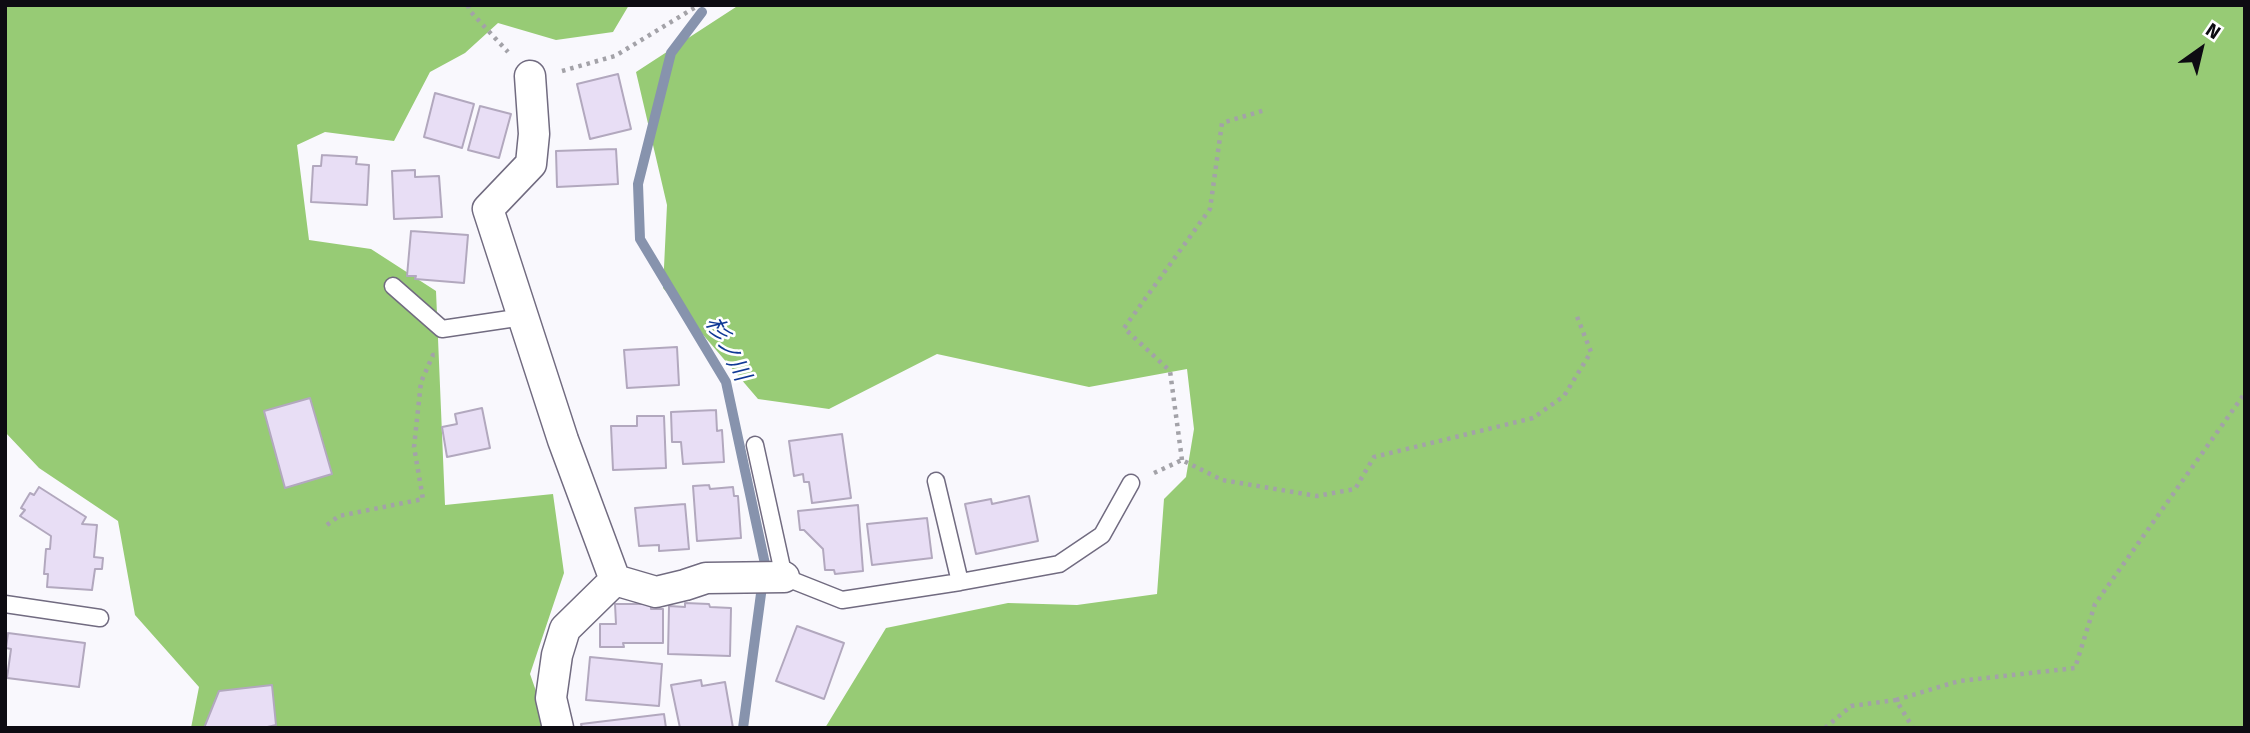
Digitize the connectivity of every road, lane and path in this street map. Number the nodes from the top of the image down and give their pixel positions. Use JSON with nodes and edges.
{"nodes":[{"id":1,"x":468,"y":5,"type":"edge"},
{"id":2,"x":699,"y":5,"type":"edge"},
{"id":3,"x":530,"y":76,"type":"junction"},
{"id":4,"x":1265,"y":110,"type":"dead end"},
{"id":5,"x":393,"y":286,"type":"dead end"},
{"id":6,"x":1576,"y":314,"type":"dead end"},
{"id":7,"x":523,"y":317,"type":"junction"},
{"id":8,"x":441,"y":353,"type":"dead end"},
{"id":9,"x":2245,"y":393,"type":"edge"},
{"id":10,"x":755,"y":445,"type":"dead end"},
{"id":11,"x":1182,"y":460,"type":"junction"},
{"id":12,"x":936,"y":481,"type":"dead end"},
{"id":13,"x":1131,"y":483,"type":"joint"},
{"id":14,"x":327,"y":526,"type":"dead end"},
{"id":15,"x":784,"y":576,"type":"junction"},
{"id":16,"x":615,"y":580,"type":"junction"},
{"id":17,"x":960,"y":582,"type":"junction"},
{"id":18,"x":5,"y":604,"type":"edge"},
{"id":19,"x":100,"y":618,"type":"dead end"},
{"id":20,"x":1896,"y":700,"type":"junction"},
{"id":21,"x":558,"y":728,"type":"edge"},
{"id":22,"x":1825,"y":728,"type":"edge"},
{"id":23,"x":1913,"y":728,"type":"edge"}],
"edges":[{"from":1,"to":3,"type":"path"},
{"from":2,"to":3,"type":"path"},
{"from":3,"to":7,"type":"street"},
{"from":4,"to":11,"type":"path"},
{"from":5,"to":7,"type":"lane"},
{"from":6,"to":11,"type":"path"},
{"from":7,"to":16,"type":"street"},
{"from":8,"to":14,"type":"path"},
{"from":9,"to":20,"type":"path"},
{"from":10,"to":15,"type":"lane"},
{"from":11,"to":13,"type":"path"},
{"from":12,"to":17,"type":"lane"},
{"from":13,"to":17,"type":"lane"},
{"from":15,"to":16,"type":"street"},
{"from":15,"to":17,"type":"lane"},
{"from":16,"to":21,"type":"street"},
{"from":18,"to":19,"type":"lane"},
{"from":20,"to":22,"type":"path"},
{"from":20,"to":23,"type":"path"}]}
